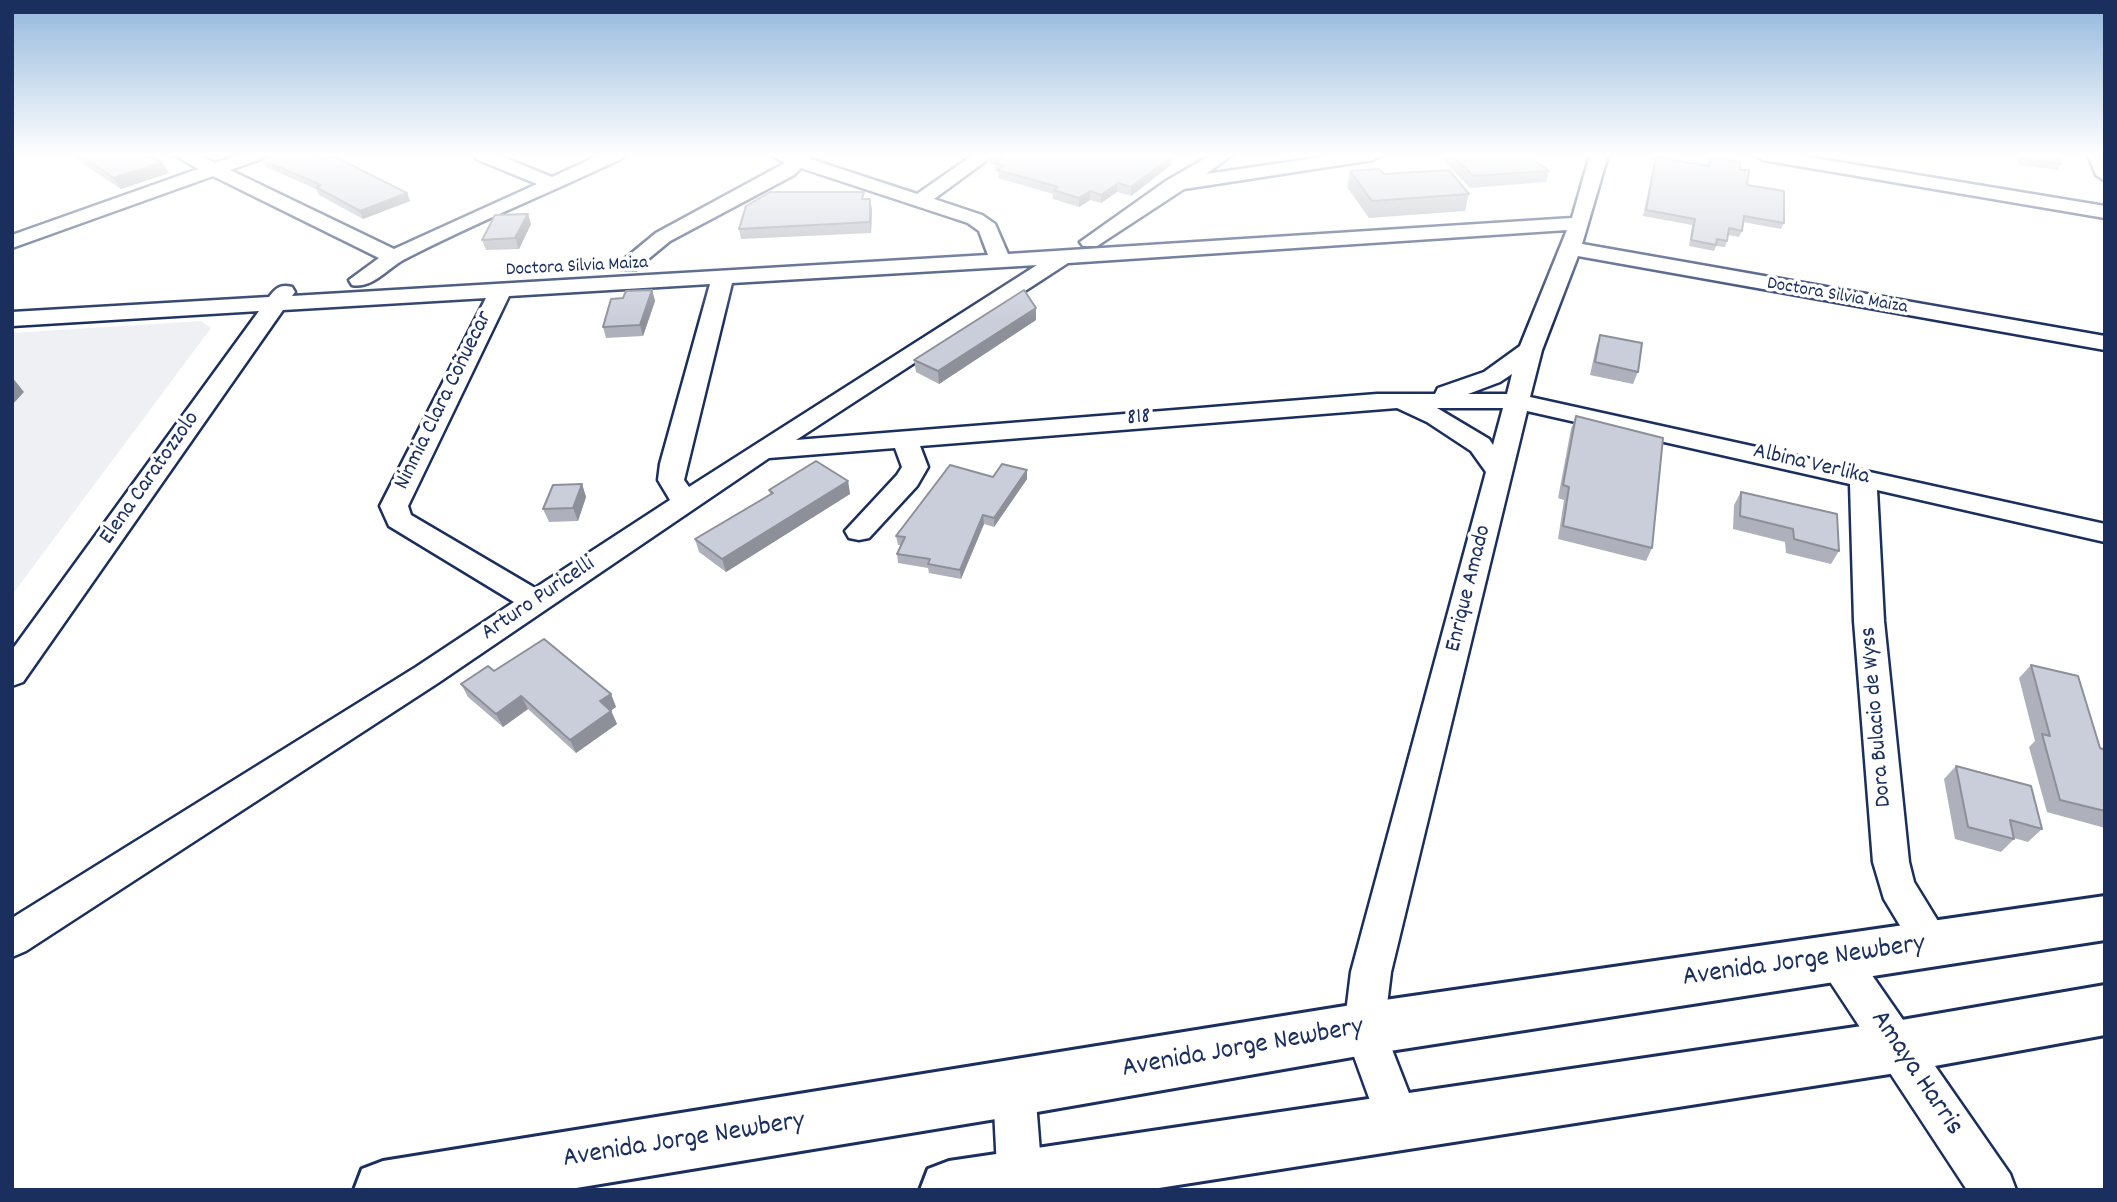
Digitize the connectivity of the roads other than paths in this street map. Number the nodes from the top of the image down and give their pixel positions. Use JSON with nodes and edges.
{"nodes":[{"id":1,"x":92,"y":211,"type":"edge"},
{"id":2,"x":301,"y":211,"type":"edge"},
{"id":3,"x":494,"y":211,"type":"edge"},
{"id":4,"x":711,"y":211,"type":"edge"},
{"id":5,"x":950,"y":211,"type":"edge"},
{"id":6,"x":1135,"y":211,"type":"edge"},
{"id":7,"x":1582,"y":211,"type":"edge"},
{"id":8,"x":1575,"y":236,"type":"junction"},
{"id":9,"x":16,"y":237,"type":"edge"},
{"id":10,"x":1090,"y":242,"type":"junction"},
{"id":11,"x":998,"y":252,"type":"junction"},
{"id":12,"x":1142,"y":252,"type":"junction"},
{"id":13,"x":394,"y":257,"type":"junction"},
{"id":14,"x":1063,"y":257,"type":"junction"},
{"id":15,"x":628,"y":265,"type":"junction"},
{"id":16,"x":723,"y":277,"type":"junction"},
{"id":17,"x":360,"y":280,"type":"junction"},
{"id":18,"x":500,"y":292,"type":"junction"},
{"id":19,"x":283,"y":294,"type":"junction"},
{"id":20,"x":12,"y":301,"type":"edge"},
{"id":21,"x":12,"y":319,"type":"edge"},
{"id":22,"x":2105,"y":343,"type":"edge"},
{"id":23,"x":1530,"y":350,"type":"junction"},
{"id":24,"x":1406,"y":401,"type":"junction"},
{"id":25,"x":1517,"y":401,"type":"junction"},
{"id":26,"x":904,"y":439,"type":"junction"},
{"id":27,"x":762,"y":451,"type":"junction"},
{"id":28,"x":1499,"y":472,"type":"junction"},
{"id":29,"x":1863,"y":478,"type":"junction"},
{"id":30,"x":686,"y":503,"type":"junction"},
{"id":31,"x":859,"y":531,"type":"dead end"},
{"id":32,"x":2105,"y":533,"type":"edge"},
{"id":33,"x":536,"y":602,"type":"junction"},
{"id":34,"x":12,"y":674,"type":"edge"},
{"id":35,"x":2105,"y":918,"type":"edge"},
{"id":36,"x":12,"y":939,"type":"edge"},
{"id":37,"x":1933,"y":944,"type":"junction"},
{"id":38,"x":1837,"y":958,"type":"junction"},
{"id":39,"x":2105,"y":1010,"type":"edge"},
{"id":40,"x":1364,"y":1029,"type":"junction"},
{"id":41,"x":1896,"y":1046,"type":"junction"},
{"id":42,"x":1014,"y":1089,"type":"junction"},
{"id":43,"x":1399,"y":1124,"type":"junction"},
{"id":44,"x":1020,"y":1184,"type":"edge"},
{"id":45,"x":383,"y":1190,"type":"edge"},
{"id":46,"x":949,"y":1190,"type":"edge"},
{"id":47,"x":1994,"y":1190,"type":"edge"}],
"edges":[{"from":1,"to":9,"type":"street"},
{"from":2,"to":13,"type":"street"},
{"from":3,"to":13,"type":"street"},
{"from":4,"to":15,"type":"street"},
{"from":5,"to":11,"type":"street"},
{"from":6,"to":10,"type":"street"},
{"from":7,"to":8,"type":"street","name":"Enrique Amado"},
{"from":8,"to":12,"type":"street","name":"Doctora Silvia Maiza"},
{"from":8,"to":22,"type":"street","name":"Doctora Silvia Maiza"},
{"from":8,"to":23,"type":"street","name":"Enrique Amado"},
{"from":10,"to":11,"type":"street","name":"Doctora Silvia Maiza"},
{"from":10,"to":12,"type":"street","name":"Doctora Silvia Maiza"},
{"from":11,"to":14,"type":"street","name":"Doctora Silvia Maiza"},
{"from":11,"to":15,"type":"street","name":"Doctora Silvia Maiza"},
{"from":11,"to":16,"type":"street","name":"Doctora Silvia Maiza"},
{"from":12,"to":14,"type":"street","name":"Doctora Silvia Maiza"},
{"from":13,"to":17,"type":"street"},
{"from":14,"to":27,"type":"street","name":"Arturo Puricelli"},
{"from":15,"to":17,"type":"street","name":"Doctora Silvia Maiza"},
{"from":16,"to":18,"type":"street","name":"Doctora Silvia Maiza"},
{"from":16,"to":30,"type":"street"},
{"from":17,"to":19,"type":"street","name":"Doctora Silvia Maiza"},
{"from":18,"to":19,"type":"street","name":"Doctora Silvia Maiza"},
{"from":18,"to":33,"type":"street","name":"Ninmia Clara Coñuecar"},
{"from":19,"to":20,"type":"street","name":"Doctora Silvia Maiza"},
{"from":19,"to":21,"type":"street","name":"Doctora Silvia Maiza"},
{"from":19,"to":34,"type":"street","name":"Elena Caratozzolo"},
{"from":23,"to":24,"type":"street"},
{"from":23,"to":25,"type":"street","name":"Enrique Amado"},
{"from":24,"to":25,"type":"street","name":"818"},
{"from":24,"to":26,"type":"street","name":"818"},
{"from":24,"to":28,"type":"street"},
{"from":25,"to":28,"type":"street","name":"Enrique Amado"},
{"from":25,"to":29,"type":"street","name":"Albina Verlika"},
{"from":26,"to":27,"type":"street","name":"818"},
{"from":26,"to":31,"type":"street"},
{"from":27,"to":30,"type":"street","name":"Arturo Puricelli"},
{"from":28,"to":40,"type":"street","name":"Enrique Amado"},
{"from":29,"to":32,"type":"street","name":"Albina Verlika"},
{"from":29,"to":37,"type":"street","name":"Dora Bulacio de Wyss"},
{"from":30,"to":33,"type":"street","name":"Arturo Puricelli"},
{"from":33,"to":36,"type":"street","name":"Arturo Puricelli"},
{"from":35,"to":37,"type":"street","name":"Avenida Jorge Newbery"},
{"from":37,"to":38,"type":"street","name":"Avenida Jorge Newbery"},
{"from":38,"to":40,"type":"street","name":"Avenida Jorge Newbery"},
{"from":38,"to":41,"type":"street","name":"Amaya Harris"},
{"from":39,"to":41,"type":"street"},
{"from":40,"to":42,"type":"street","name":"Avenida Jorge Newbery"},
{"from":40,"to":43,"type":"street"},
{"from":41,"to":43,"type":"street"},
{"from":41,"to":47,"type":"street","name":"Amaya Harris"},
{"from":42,"to":44,"type":"street"},
{"from":42,"to":45,"type":"street","name":"Avenida Jorge Newbery"},
{"from":43,"to":44,"type":"street"},
{"from":44,"to":46,"type":"street"}]}
